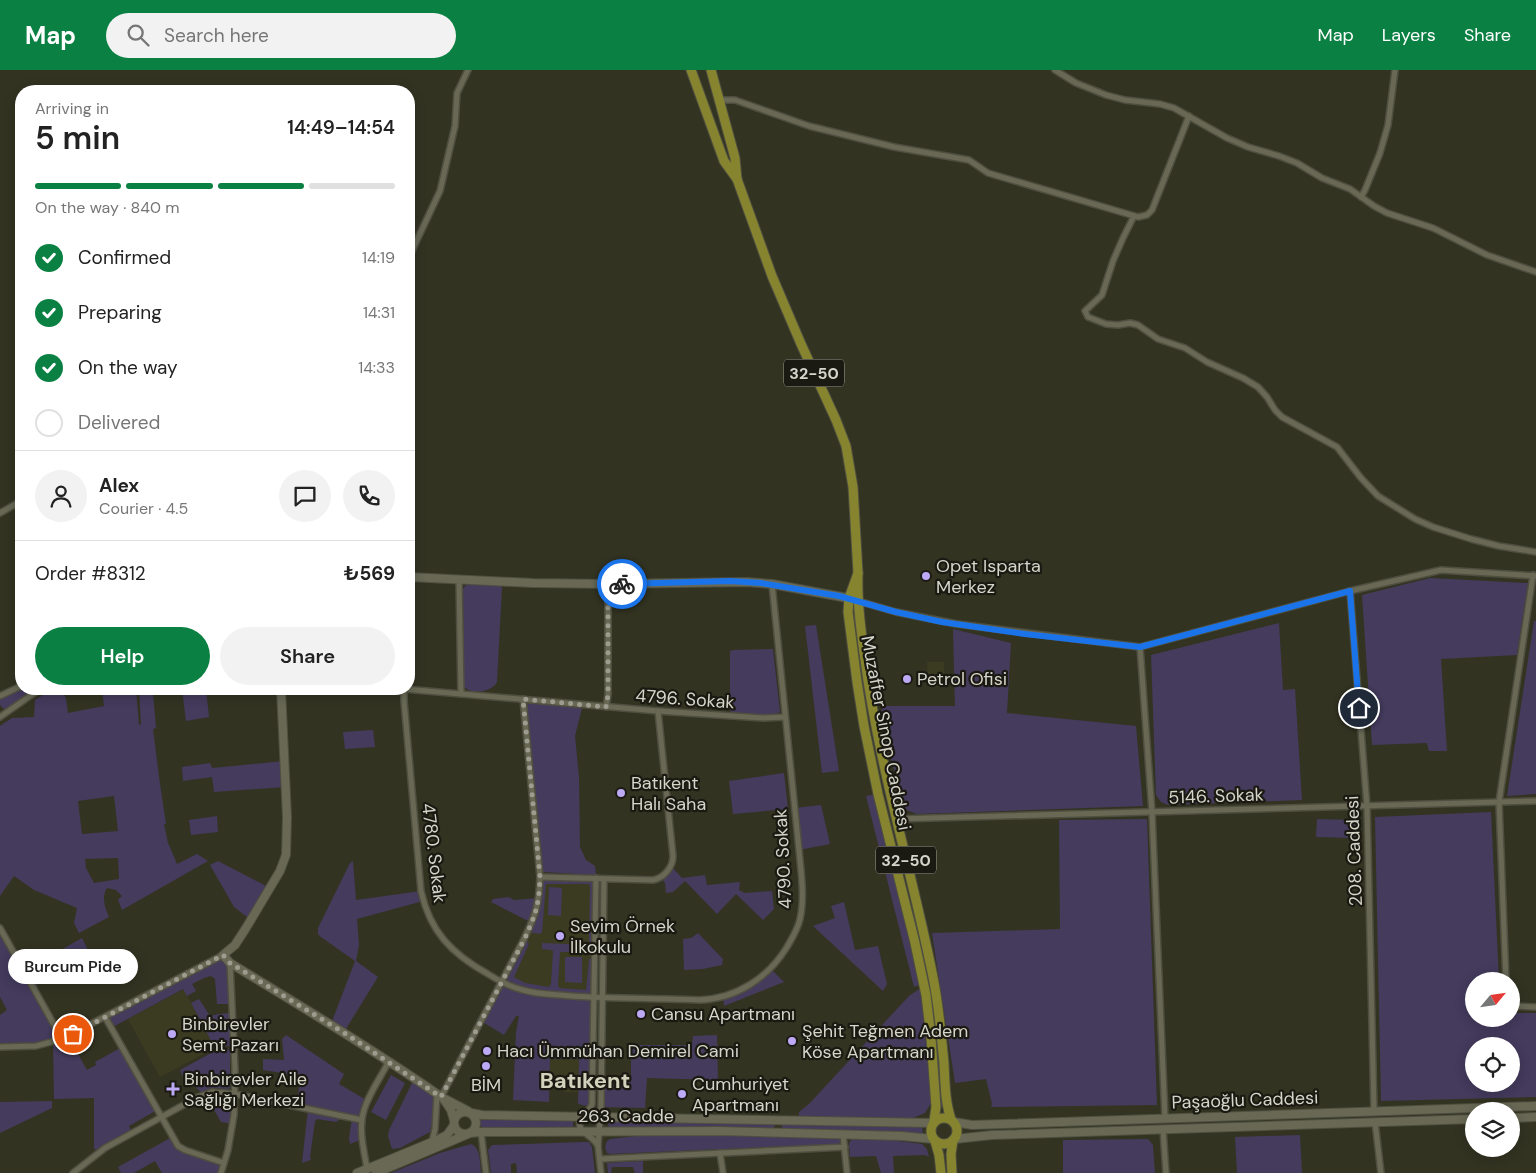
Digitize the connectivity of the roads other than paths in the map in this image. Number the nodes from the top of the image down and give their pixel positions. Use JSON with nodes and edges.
{"nodes":[{"id":1,"x":468,"y":70,"type":"edge"},
{"id":2,"x":691,"y":70,"type":"edge"},
{"id":3,"x":711,"y":70,"type":"edge"},
{"id":4,"x":1054,"y":70,"type":"edge"},
{"id":5,"x":1395,"y":70,"type":"edge"},
{"id":6,"x":719,"y":100,"type":"junction"},
{"id":7,"x":1189,"y":116,"type":"junction"},
{"id":8,"x":737,"y":179,"type":"junction"},
{"id":9,"x":1361,"y":196,"type":"junction"},
{"id":10,"x":1134,"y":216,"type":"junction"},
{"id":11,"x":415,"y":244,"type":"edge"},
{"id":12,"x":1536,"y":272,"type":"edge"},
{"id":13,"x":15,"y":504,"type":"edge"},
{"id":14,"x":0,"y":513,"type":"edge"},
{"id":15,"x":1536,"y":552,"type":"edge"},
{"id":16,"x":1535,"y":576,"type":"edge"},
{"id":17,"x":415,"y":577,"type":"edge"},
{"id":18,"x":459,"y":580,"type":"junction"},
{"id":19,"x":608,"y":584,"type":"junction"},
{"id":20,"x":772,"y":584,"type":"junction"},
{"id":21,"x":1350,"y":591,"type":"junction"},
{"id":22,"x":853,"y":599,"type":"junction"},
{"id":23,"x":1140,"y":647,"type":"junction"},
{"id":24,"x":15,"y":689,"type":"edge"},
{"id":25,"x":415,"y":690,"type":"edge"},
{"id":26,"x":460,"y":694,"type":"junction"},
{"id":27,"x":31,"y":695,"type":"edge"},
{"id":28,"x":280,"y":695,"type":"edge"},
{"id":29,"x":404,"y":695,"type":"edge"},
{"id":30,"x":0,"y":696,"type":"edge"},
{"id":31,"x":523,"y":699,"type":"junction"},
{"id":32,"x":606,"y":707,"type":"junction"},
{"id":33,"x":658,"y":712,"type":"junction"},
{"id":34,"x":0,"y":717,"type":"edge"},
{"id":35,"x":785,"y":717,"type":"junction"},
{"id":36,"x":1536,"y":800,"type":"edge"},
{"id":37,"x":1499,"y":802,"type":"junction"},
{"id":38,"x":1367,"y":806,"type":"junction"},
{"id":39,"x":1152,"y":812,"type":"junction"},
{"id":40,"x":896,"y":820,"type":"junction"},
{"id":41,"x":540,"y":877,"type":"junction"},
{"id":42,"x":596,"y":878,"type":"junction"},
{"id":43,"x":604,"y":879,"type":"junction"},
{"id":44,"x":0,"y":928,"type":"edge"},
{"id":45,"x":223,"y":955,"type":"junction"},
{"id":46,"x":230,"y":963,"type":"junction"},
{"id":47,"x":1506,"y":972,"type":"edge"},
{"id":48,"x":502,"y":982,"type":"junction"},
{"id":49,"x":594,"y":997,"type":"junction"},
{"id":50,"x":602,"y":997,"type":"junction"},
{"id":51,"x":1520,"y":1006,"type":"edge"},
{"id":52,"x":1536,"y":1007,"type":"edge"},
{"id":53,"x":105,"y":1017,"type":"junction"},
{"id":54,"x":62,"y":1039,"type":"junction"},
{"id":55,"x":0,"y":1047,"type":"edge"},
{"id":56,"x":389,"y":1061,"type":"junction"},
{"id":57,"x":235,"y":1094,"type":"junction"},
{"id":58,"x":440,"y":1096,"type":"junction"},
{"id":59,"x":1536,"y":1106,"type":"edge"},
{"id":60,"x":1374,"y":1111,"type":"junction"},
{"id":61,"x":469,"y":1112,"type":"junction"},
{"id":62,"x":583,"y":1116,"type":"junction"},
{"id":63,"x":161,"y":1117,"type":"junction"},
{"id":64,"x":600,"y":1117,"type":"junction"},
{"id":65,"x":1536,"y":1117,"type":"edge"},
{"id":66,"x":1165,"y":1118,"type":"junction"},
{"id":67,"x":1520,"y":1118,"type":"edge"},
{"id":68,"x":1465,"y":1119,"type":"edge"},
{"id":69,"x":362,"y":1120,"type":"junction"},
{"id":70,"x":953,"y":1121,"type":"junction"},
{"id":71,"x":934,"y":1122,"type":"junction"},
{"id":72,"x":1374,"y":1122,"type":"junction"},
{"id":73,"x":454,"y":1123,"type":"junction"},
{"id":74,"x":1163,"y":1129,"type":"junction"},
{"id":75,"x":583,"y":1131,"type":"junction"},
{"id":76,"x":599,"y":1131,"type":"junction"},
{"id":77,"x":481,"y":1132,"type":"junction"},
{"id":78,"x":469,"y":1133,"type":"junction"},
{"id":79,"x":844,"y":1134,"type":"junction"},
{"id":80,"x":934,"y":1140,"type":"junction"},
{"id":81,"x":954,"y":1140,"type":"junction"},
{"id":82,"x":432,"y":1142,"type":"junction"},
{"id":83,"x":598,"y":1146,"type":"junction"},
{"id":84,"x":845,"y":1147,"type":"junction"},
{"id":85,"x":720,"y":1153,"type":"junction"},
{"id":86,"x":600,"y":1159,"type":"junction"},
{"id":87,"x":224,"y":1163,"type":"junction"},
{"id":88,"x":367,"y":1169,"type":"junction"},
{"id":89,"x":74,"y":1173,"type":"edge"},
{"id":90,"x":221,"y":1173,"type":"edge"},
{"id":91,"x":357,"y":1173,"type":"edge"},
{"id":92,"x":376,"y":1173,"type":"edge"},
{"id":93,"x":486,"y":1173,"type":"edge"},
{"id":94,"x":602,"y":1173,"type":"edge"},
{"id":95,"x":723,"y":1173,"type":"edge"},
{"id":96,"x":847,"y":1173,"type":"edge"},
{"id":97,"x":940,"y":1173,"type":"edge"},
{"id":98,"x":952,"y":1173,"type":"edge"},
{"id":99,"x":1166,"y":1173,"type":"edge"},
{"id":100,"x":1381,"y":1173,"type":"edge"}],
"edges":[{"from":1,"to":11,"type":"street"},
{"from":2,"to":8,"type":"main road","number":"32-50"},
{"from":3,"to":6,"type":"main road","number":"32-50"},
{"from":4,"to":7,"type":"street"},
{"from":5,"to":9,"type":"street"},
{"from":6,"to":8,"type":"main road","number":"32-50"},
{"from":6,"to":10,"type":"street"},
{"from":7,"to":9,"type":"street"},
{"from":7,"to":10,"type":"street"},
{"from":8,"to":22,"type":"main road","name":"Muzaffer Sinop Caddesi","number":"32-50"},
{"from":9,"to":12,"type":"street"},
{"from":10,"to":15,"type":"street"},
{"from":13,"to":14,"type":"street"},
{"from":16,"to":21,"type":"street"},
{"from":16,"to":37,"type":"street"},
{"from":17,"to":18,"type":"street"},
{"from":18,"to":19,"type":"street"},
{"from":18,"to":26,"type":"street"},
{"from":19,"to":20,"type":"street"},
{"from":19,"to":32,"type":"street"},
{"from":20,"to":22,"type":"street"},
{"from":20,"to":35,"type":"street","name":"4790. Sokak"},
{"from":21,"to":23,"type":"street"},
{"from":21,"to":38,"type":"street","name":"208. Caddesi"},
{"from":22,"to":23,"type":"street"},
{"from":22,"to":40,"type":"main road","name":"Muzaffer Sinop Caddesi","number":"32-50"},
{"from":22,"to":71,"type":"main road","name":"Muzaffer Sinop Caddesi","number":"32-50"},
{"from":23,"to":39,"type":"street"},
{"from":24,"to":30,"type":"street"},
{"from":25,"to":26,"type":"street","name":"4796. Sokak"},
{"from":26,"to":31,"type":"street","name":"4796. Sokak"},
{"from":27,"to":34,"type":"street"},
{"from":28,"to":45,"type":"street"},
{"from":29,"to":48,"type":"street","name":"4780. Sokak"},
{"from":31,"to":32,"type":"street","name":"4796. Sokak"},
{"from":31,"to":41,"type":"street"},
{"from":32,"to":33,"type":"street","name":"4796. Sokak"},
{"from":33,"to":35,"type":"street","name":"4796. Sokak"},
{"from":33,"to":43,"type":"street"},
{"from":35,"to":50,"type":"street","name":"4790. Sokak"},
{"from":36,"to":37,"type":"street","name":"5146. Sokak"},
{"from":37,"to":38,"type":"street","name":"5146. Sokak"},
{"from":37,"to":47,"type":"street"},
{"from":38,"to":39,"type":"street","name":"5146. Sokak"},
{"from":38,"to":60,"type":"street","name":"208. Caddesi"},
{"from":39,"to":40,"type":"street","name":"5146. Sokak"},
{"from":39,"to":66,"type":"street"},
{"from":40,"to":70,"type":"main road","name":"Muzaffer Sinop Caddesi","number":"32-50"},
{"from":41,"to":42,"type":"street"},
{"from":41,"to":48,"type":"street"},
{"from":42,"to":43,"type":"street"},
{"from":42,"to":49,"type":"street"},
{"from":43,"to":50,"type":"street"},
{"from":44,"to":54,"type":"street"},
{"from":45,"to":46,"type":"street"},
{"from":45,"to":53,"type":"street"},
{"from":46,"to":56,"type":"street"},
{"from":46,"to":57,"type":"street"},
{"from":48,"to":49,"type":"street","name":"4780. Sokak"},
{"from":48,"to":58,"type":"street"},
{"from":49,"to":50,"type":"street","name":"4790. Sokak"},
{"from":49,"to":62,"type":"street"},
{"from":50,"to":64,"type":"street"},
{"from":51,"to":52,"type":"street"},
{"from":53,"to":54,"type":"street"},
{"from":53,"to":63,"type":"street"},
{"from":54,"to":55,"type":"street"},
{"from":56,"to":58,"type":"street"},
{"from":56,"to":69,"type":"street"},
{"from":57,"to":63,"type":"street"},
{"from":57,"to":69,"type":"street"},
{"from":57,"to":87,"type":"street"},
{"from":58,"to":61,"type":"street"},
{"from":58,"to":73,"type":"street"},
{"from":58,"to":82,"type":"street"},
{"from":59,"to":60,"type":"street","name":"Paşaoğlu Caddesi"},
{"from":60,"to":66,"type":"street","name":"Paşaoğlu Caddesi"},
{"from":61,"to":62,"type":"street","name":"263. Cadde"},
{"from":61,"to":73,"type":"street"},
{"from":61,"to":78,"type":"street"},
{"from":62,"to":64,"type":"street","name":"263. Cadde"},
{"from":62,"to":75,"type":"street"},
{"from":63,"to":87,"type":"street"},
{"from":63,"to":89,"type":"street"},
{"from":64,"to":71,"type":"street","name":"263. Cadde"},
{"from":64,"to":76,"type":"street"},
{"from":65,"to":67,"type":"street"},
{"from":66,"to":70,"type":"street","name":"Paşaoğlu Caddesi"},
{"from":68,"to":72,"type":"street","name":"Paşaoğlu Caddesi"},
{"from":69,"to":88,"type":"street"},
{"from":70,"to":71,"type":"main road"},
{"from":70,"to":81,"type":"main road"},
{"from":71,"to":80,"type":"main road"},
{"from":72,"to":74,"type":"street","name":"Paşaoğlu Caddesi"},
{"from":72,"to":100,"type":"street"},
{"from":73,"to":78,"type":"street"},
{"from":73,"to":82,"type":"street"},
{"from":74,"to":81,"type":"street","name":"Paşaoğlu Caddesi"},
{"from":74,"to":99,"type":"street"},
{"from":75,"to":76,"type":"street","name":"263. Cadde"},
{"from":75,"to":77,"type":"street","name":"263. Cadde"},
{"from":75,"to":83,"type":"street"},
{"from":76,"to":79,"type":"street","name":"263. Cadde"},
{"from":76,"to":83,"type":"street"},
{"from":77,"to":78,"type":"street","name":"263. Cadde"},
{"from":77,"to":93,"type":"street"},
{"from":78,"to":92,"type":"street","name":"263. Cadde"},
{"from":79,"to":80,"type":"street","name":"263. Cadde"},
{"from":79,"to":84,"type":"street"},
{"from":80,"to":81,"type":"main road"},
{"from":80,"to":97,"type":"main road"},
{"from":81,"to":98,"type":"main road"},
{"from":82,"to":88,"type":"street"},
{"from":83,"to":86,"type":"street"},
{"from":84,"to":85,"type":"street"},
{"from":84,"to":96,"type":"street"},
{"from":85,"to":86,"type":"street"},
{"from":85,"to":95,"type":"street"},
{"from":86,"to":94,"type":"street"},
{"from":87,"to":90,"type":"street"},
{"from":88,"to":91,"type":"street"}]}
